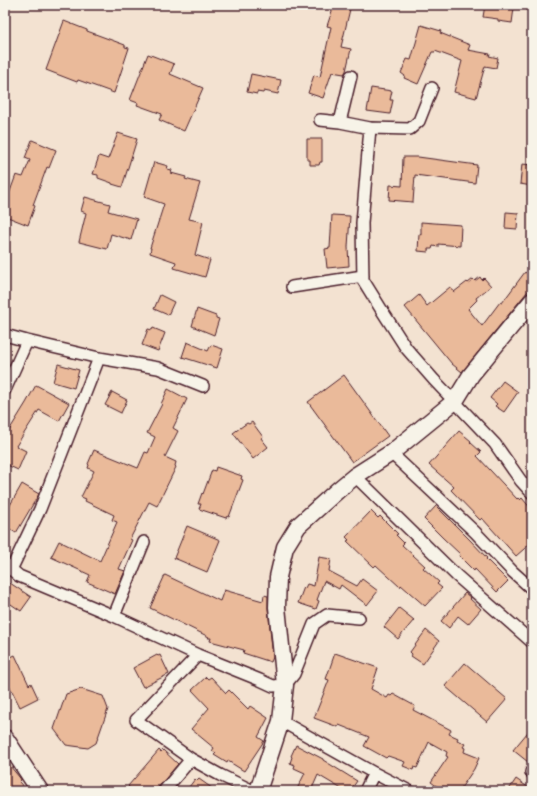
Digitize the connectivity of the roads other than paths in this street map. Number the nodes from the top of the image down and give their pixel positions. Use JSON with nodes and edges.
{"nodes":[{"id":1,"x":351,"y":76,"type":"dead end"},
{"id":2,"x":432,"y":88,"type":"dead end"},
{"id":3,"x":320,"y":120,"type":"dead end"},
{"id":4,"x":340,"y":122,"type":"junction"},
{"id":5,"x":370,"y":128,"type":"junction"},
{"id":6,"x":363,"y":276,"type":"junction"},
{"id":7,"x":292,"y":287,"type":"dead end"},
{"id":8,"x":532,"y":301,"type":"edge"},
{"id":9,"x":5,"y":335,"type":"edge"},
{"id":10,"x":27,"y":341,"type":"junction"},
{"id":11,"x":99,"y":358,"type":"junction"},
{"id":12,"x":203,"y":386,"type":"dead end"},
{"id":13,"x":5,"y":390,"type":"edge"},
{"id":14,"x":455,"y":401,"type":"junction"},
{"id":15,"x":391,"y":453,"type":"junction"},
{"id":16,"x":355,"y":476,"type":"junction"},
{"id":17,"x":532,"y":493,"type":"edge"},
{"id":18,"x":144,"y":542,"type":"dead end"},
{"id":19,"x":8,"y":567,"type":"edge"},
{"id":20,"x":532,"y":589,"type":"edge"},
{"id":21,"x":114,"y":616,"type":"junction"},
{"id":22,"x":359,"y":618,"type":"dead end"},
{"id":23,"x":532,"y":642,"type":"edge"},
{"id":24,"x":198,"y":655,"type":"junction"},
{"id":25,"x":285,"y":685,"type":"junction"},
{"id":26,"x":281,"y":721,"type":"junction"},
{"id":27,"x":5,"y":738,"type":"edge"},
{"id":28,"x":192,"y":759,"type":"junction"},
{"id":29,"x":374,"y":773,"type":"junction"},
{"id":30,"x":40,"y":791,"type":"edge"},
{"id":31,"x":164,"y":791,"type":"edge"},
{"id":32,"x":253,"y":791,"type":"edge"},
{"id":33,"x":258,"y":791,"type":"edge"},
{"id":34,"x":365,"y":791,"type":"edge"},
{"id":35,"x":409,"y":791,"type":"edge"}],
"edges":[{"from":1,"to":4,"type":"street"},
{"from":2,"to":5,"type":"street"},
{"from":3,"to":4,"type":"street"},
{"from":4,"to":5,"type":"street"},
{"from":5,"to":6,"type":"street"},
{"from":6,"to":7,"type":"street"},
{"from":6,"to":14,"type":"street"},
{"from":8,"to":14,"type":"main road"},
{"from":9,"to":10,"type":"street"},
{"from":10,"to":11,"type":"street"},
{"from":10,"to":13,"type":"street"},
{"from":11,"to":12,"type":"street"},
{"from":11,"to":19,"type":"street"},
{"from":14,"to":15,"type":"main road"},
{"from":14,"to":17,"type":"street"},
{"from":15,"to":16,"type":"main road"},
{"from":15,"to":20,"type":"street"},
{"from":16,"to":23,"type":"street"},
{"from":16,"to":25,"type":"main road"},
{"from":18,"to":21,"type":"street"},
{"from":19,"to":21,"type":"street"},
{"from":21,"to":24,"type":"street"},
{"from":22,"to":25,"type":"street"},
{"from":24,"to":25,"type":"street"},
{"from":24,"to":28,"type":"street"},
{"from":25,"to":26,"type":"main road"},
{"from":26,"to":29,"type":"street"},
{"from":26,"to":33,"type":"main road"},
{"from":27,"to":30,"type":"main road"},
{"from":28,"to":31,"type":"street"},
{"from":28,"to":32,"type":"street"},
{"from":29,"to":34,"type":"street"},
{"from":29,"to":35,"type":"street"}]}
